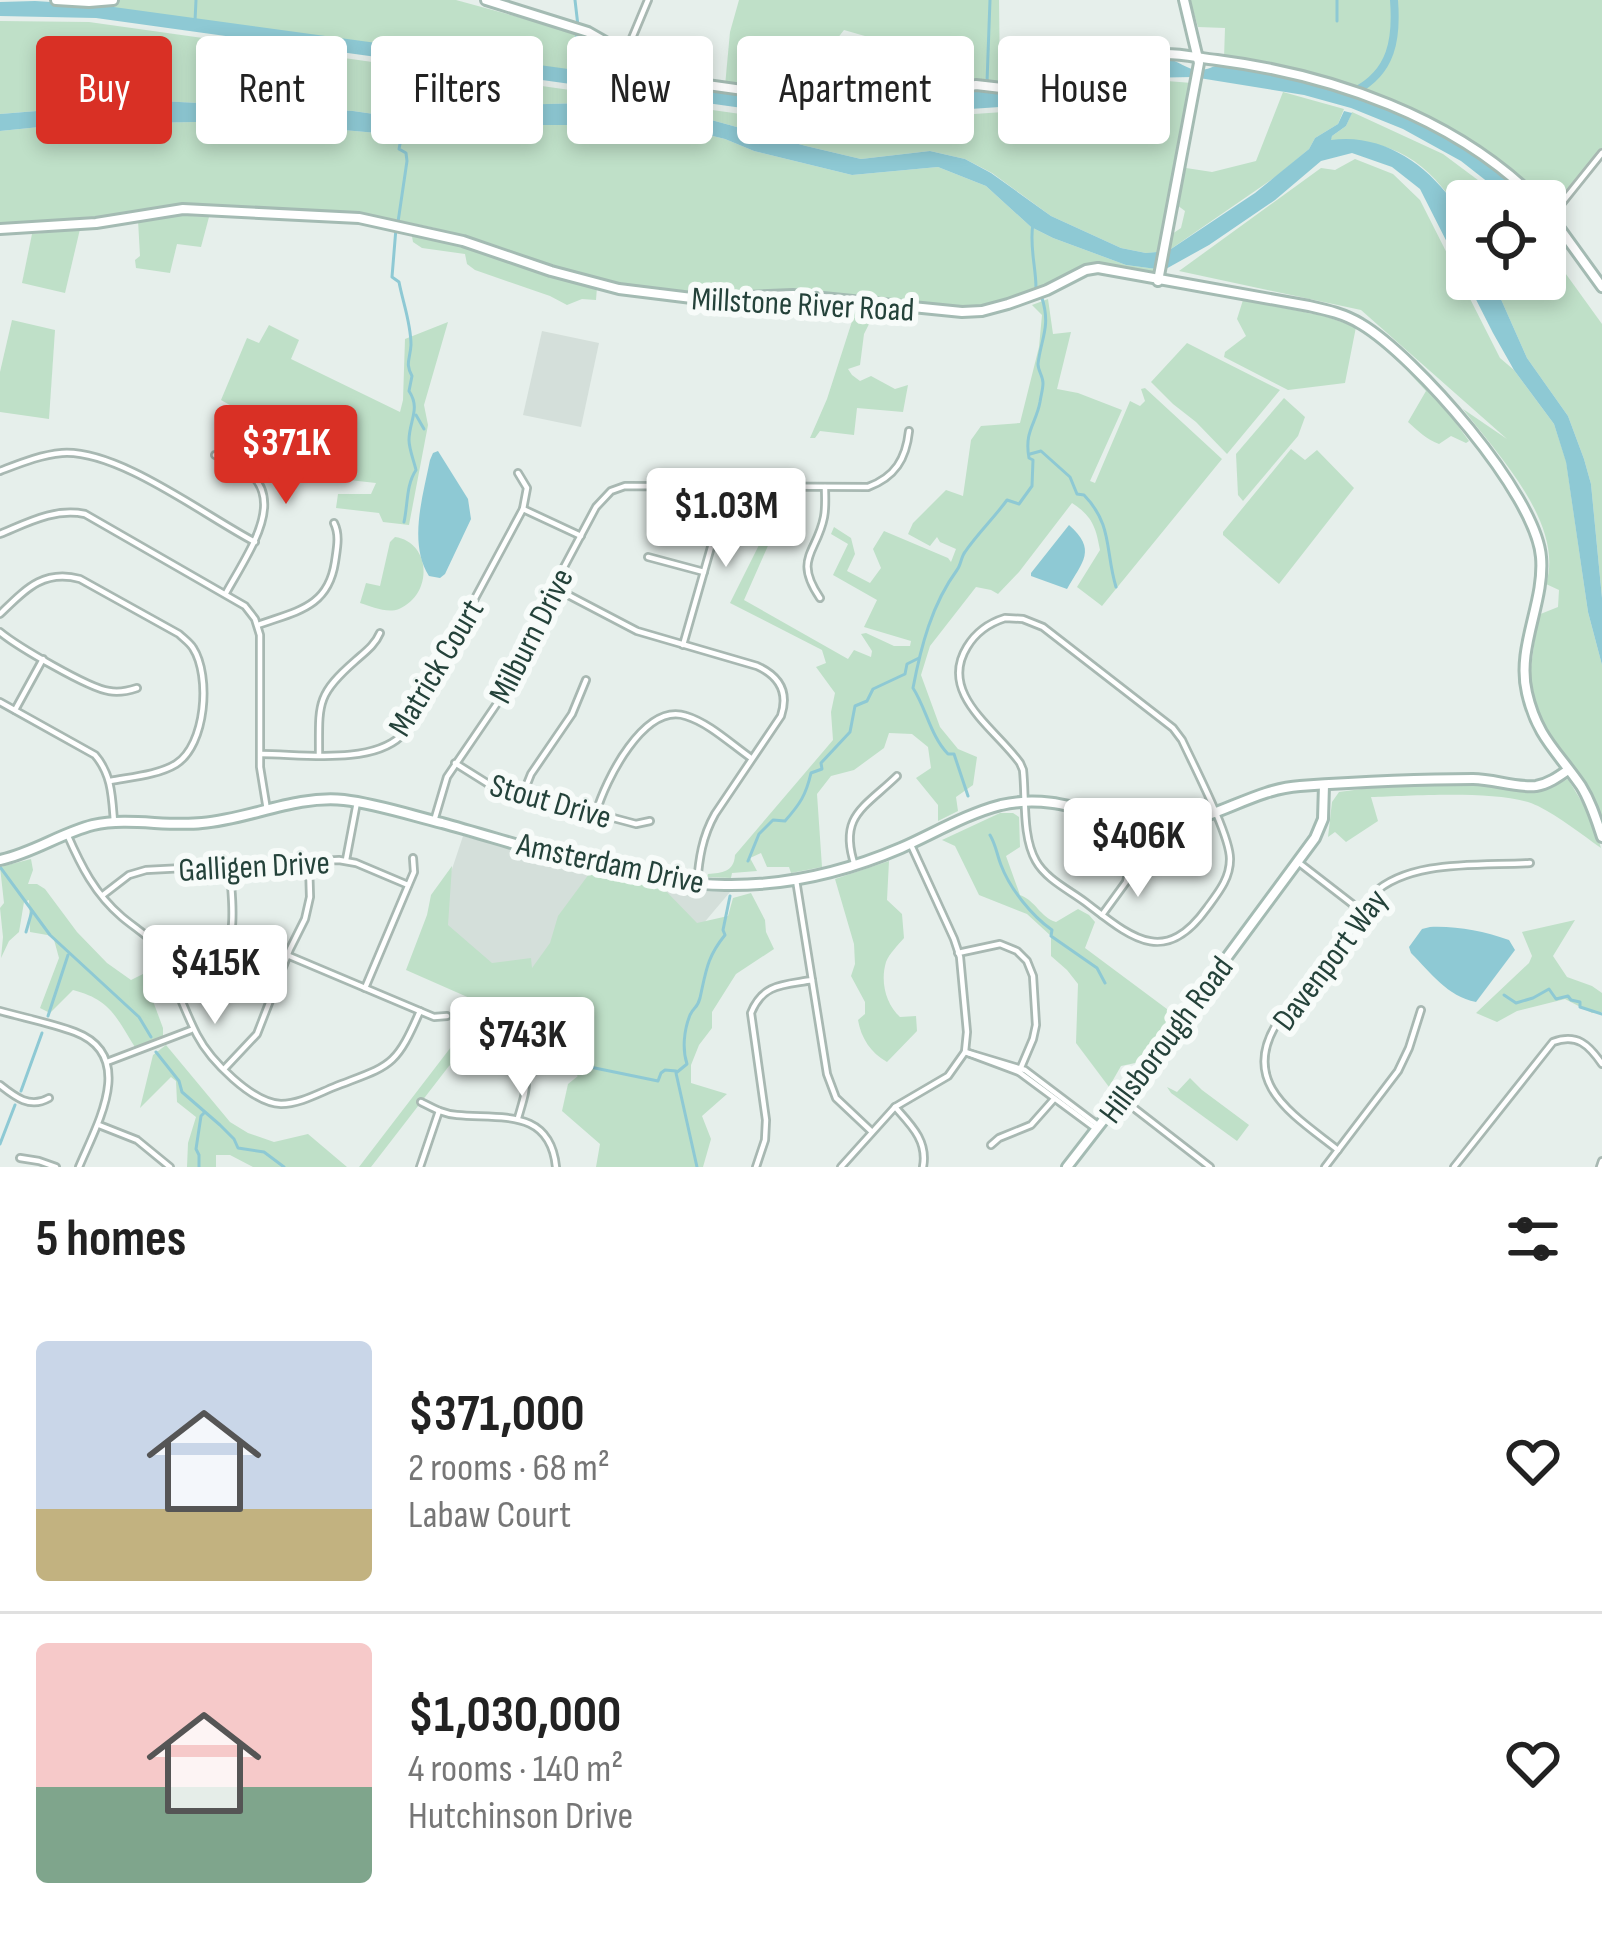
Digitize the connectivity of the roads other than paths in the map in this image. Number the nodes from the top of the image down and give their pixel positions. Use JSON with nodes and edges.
{"nodes":[{"id":1,"x":56,"y":0,"type":"edge"},
{"id":2,"x":113,"y":0,"type":"edge"},
{"id":3,"x":485,"y":0,"type":"edge"},
{"id":4,"x":648,"y":0,"type":"edge"},
{"id":5,"x":1184,"y":0,"type":"edge"},
{"id":6,"x":594,"y":36,"type":"edge"},
{"id":7,"x":633,"y":36,"type":"edge"},
{"id":8,"x":1199,"y":57,"type":"junction"},
{"id":9,"x":713,"y":86,"type":"edge"},
{"id":10,"x":1602,"y":153,"type":"edge"},
{"id":11,"x":1516,"y":180,"type":"edge"},
{"id":12,"x":1566,"y":192,"type":"edge"},
{"id":13,"x":0,"y":229,"type":"edge"},
{"id":14,"x":1566,"y":237,"type":"edge"},
{"id":15,"x":1159,"y":275,"type":"junction"},
{"id":16,"x":1602,"y":287,"type":"edge"},
{"id":17,"x":908,"y":431,"type":"dead end"},
{"id":18,"x":214,"y":454,"type":"dead end"},
{"id":19,"x":0,"y":471,"type":"edge"},
{"id":20,"x":518,"y":473,"type":"dead end"},
{"id":21,"x":712,"y":487,"type":"junction"},
{"id":22,"x":826,"y":488,"type":"junction"},
{"id":23,"x":523,"y":509,"type":"junction"},
{"id":24,"x":334,"y":523,"type":"dead end"},
{"id":25,"x":0,"y":534,"type":"edge"},
{"id":26,"x":580,"y":536,"type":"junction"},
{"id":27,"x":255,"y":542,"type":"junction"},
{"id":28,"x":648,"y":556,"type":"dead end"},
{"id":29,"x":704,"y":572,"type":"junction"},
{"id":30,"x":553,"y":587,"type":"junction"},
{"id":31,"x":226,"y":593,"type":"junction"},
{"id":32,"x":820,"y":598,"type":"dead end"},
{"id":33,"x":0,"y":614,"type":"edge"},
{"id":34,"x":258,"y":626,"type":"junction"},
{"id":35,"x":0,"y":632,"type":"edge"},
{"id":36,"x":380,"y":633,"type":"dead end"},
{"id":37,"x":683,"y":645,"type":"junction"},
{"id":38,"x":43,"y":659,"type":"junction"},
{"id":39,"x":586,"y":680,"type":"dead end"},
{"id":40,"x":137,"y":688,"type":"dead end"},
{"id":41,"x":0,"y":702,"type":"edge"},
{"id":42,"x":15,"y":710,"type":"junction"},
{"id":43,"x":261,"y":754,"type":"junction"},
{"id":44,"x":319,"y":754,"type":"junction"},
{"id":45,"x":753,"y":759,"type":"junction"},
{"id":46,"x":455,"y":764,"type":"junction"},
{"id":47,"x":1568,"y":770,"type":"junction"},
{"id":48,"x":897,"y":776,"type":"dead end"},
{"id":49,"x":110,"y":781,"type":"junction"},
{"id":50,"x":1324,"y":785,"type":"junction"},
{"id":51,"x":524,"y":794,"type":"junction"},
{"id":52,"x":1026,"y":801,"type":"junction"},
{"id":53,"x":357,"y":802,"type":"junction"},
{"id":54,"x":267,"y":810,"type":"junction"},
{"id":55,"x":596,"y":813,"type":"junction"},
{"id":56,"x":1215,"y":813,"type":"junction"},
{"id":57,"x":434,"y":821,"type":"junction"},
{"id":58,"x":650,"y":821,"type":"dead end"},
{"id":59,"x":114,"y":822,"type":"junction"},
{"id":60,"x":67,"y":834,"type":"junction"},
{"id":61,"x":1602,"y":837,"type":"edge"},
{"id":62,"x":911,"y":844,"type":"junction"},
{"id":63,"x":413,"y":858,"type":"dead end"},
{"id":64,"x":0,"y":860,"type":"edge"},
{"id":65,"x":346,"y":860,"type":"junction"},
{"id":66,"x":1297,"y":861,"type":"junction"},
{"id":67,"x":308,"y":862,"type":"junction"},
{"id":68,"x":1530,"y":863,"type":"dead end"},
{"id":69,"x":230,"y":866,"type":"junction"},
{"id":70,"x":854,"y":866,"type":"junction"},
{"id":71,"x":1129,"y":868,"type":"dead end"},
{"id":72,"x":796,"y":880,"type":"junction"},
{"id":73,"x":697,"y":884,"type":"junction"},
{"id":74,"x":408,"y":885,"type":"junction"},
{"id":75,"x":102,"y":896,"type":"junction"},
{"id":76,"x":1360,"y":910,"type":"junction"},
{"id":77,"x":1102,"y":915,"type":"junction"},
{"id":78,"x":958,"y":952,"type":"junction"},
{"id":79,"x":287,"y":955,"type":"junction"},
{"id":80,"x":812,"y":980,"type":"junction"},
{"id":81,"x":175,"y":982,"type":"junction"},
{"id":82,"x":365,"y":988,"type":"junction"},
{"id":83,"x":1421,"y":1010,"type":"dead end"},
{"id":84,"x":0,"y":1011,"type":"edge"},
{"id":85,"x":420,"y":1011,"type":"junction"},
{"id":86,"x":448,"y":1016,"type":"dead end"},
{"id":87,"x":194,"y":1029,"type":"junction"},
{"id":88,"x":967,"y":1053,"type":"junction"},
{"id":89,"x":501,"y":1054,"type":"dead end"},
{"id":90,"x":107,"y":1062,"type":"junction"},
{"id":91,"x":1602,"y":1064,"type":"edge"},
{"id":92,"x":225,"y":1068,"type":"junction"},
{"id":93,"x":1020,"y":1070,"type":"junction"},
{"id":94,"x":0,"y":1085,"type":"edge"},
{"id":95,"x":1056,"y":1096,"type":"junction"},
{"id":96,"x":49,"y":1098,"type":"dead end"},
{"id":97,"x":1121,"y":1098,"type":"junction"},
{"id":98,"x":421,"y":1102,"type":"dead end"},
{"id":99,"x":895,"y":1107,"type":"junction"},
{"id":100,"x":439,"y":1111,"type":"junction"},
{"id":101,"x":518,"y":1118,"type":"junction"},
{"id":102,"x":96,"y":1124,"type":"junction"},
{"id":103,"x":1098,"y":1128,"type":"junction"},
{"id":104,"x":872,"y":1132,"type":"junction"},
{"id":105,"x":991,"y":1144,"type":"dead end"},
{"id":106,"x":1338,"y":1150,"type":"junction"},
{"id":107,"x":20,"y":1158,"type":"dead end"},
{"id":108,"x":1070,"y":1166,"type":"edge"},
{"id":109,"x":56,"y":1167,"type":"edge"},
{"id":110,"x":79,"y":1167,"type":"edge"},
{"id":111,"x":170,"y":1167,"type":"edge"},
{"id":112,"x":420,"y":1167,"type":"edge"},
{"id":113,"x":556,"y":1167,"type":"edge"},
{"id":114,"x":756,"y":1167,"type":"edge"},
{"id":115,"x":841,"y":1167,"type":"edge"},
{"id":116,"x":923,"y":1167,"type":"edge"},
{"id":117,"x":1210,"y":1167,"type":"edge"},
{"id":118,"x":1324,"y":1167,"type":"edge"},
{"id":119,"x":1454,"y":1167,"type":"edge"}],
"edges":[{"from":1,"to":2,"type":"street"},
{"from":3,"to":6,"type":"street"},
{"from":4,"to":7,"type":"street"},
{"from":5,"to":8,"type":"street"},
{"from":8,"to":9,"type":"street"},
{"from":8,"to":11,"type":"street"},
{"from":8,"to":15,"type":"street"},
{"from":10,"to":12,"type":"street"},
{"from":13,"to":15,"type":"street","name":"Millstone River Road"},
{"from":14,"to":16,"type":"street"},
{"from":15,"to":47,"type":"street","name":"Millstone River Road"},
{"from":17,"to":22,"type":"street","name":"Milburn Drive"},
{"from":18,"to":27,"type":"street"},
{"from":19,"to":27,"type":"street"},
{"from":20,"to":23,"type":"street"},
{"from":21,"to":22,"type":"street","name":"Milburn Drive"},
{"from":21,"to":26,"type":"street","name":"Milburn Drive"},
{"from":21,"to":29,"type":"street"},
{"from":22,"to":32,"type":"street"},
{"from":23,"to":26,"type":"street"},
{"from":23,"to":44,"type":"street","name":"Matrick Court"},
{"from":24,"to":34,"type":"street"},
{"from":25,"to":31,"type":"street"},
{"from":26,"to":30,"type":"street","name":"Milburn Drive"},
{"from":27,"to":31,"type":"street"},
{"from":28,"to":29,"type":"street"},
{"from":29,"to":37,"type":"street"},
{"from":30,"to":37,"type":"street"},
{"from":30,"to":46,"type":"street","name":"Milburn Drive"},
{"from":31,"to":34,"type":"street"},
{"from":33,"to":49,"type":"street"},
{"from":34,"to":43,"type":"street"},
{"from":35,"to":38,"type":"street"},
{"from":36,"to":44,"type":"street"},
{"from":37,"to":45,"type":"street"},
{"from":38,"to":40,"type":"street"},
{"from":38,"to":42,"type":"street"},
{"from":39,"to":51,"type":"street"},
{"from":41,"to":42,"type":"street"},
{"from":42,"to":49,"type":"street"},
{"from":43,"to":44,"type":"street","name":"Matrick Court"},
{"from":43,"to":54,"type":"street"},
{"from":45,"to":55,"type":"street"},
{"from":45,"to":73,"type":"street"},
{"from":46,"to":51,"type":"street","name":"Stout Drive"},
{"from":46,"to":57,"type":"street","name":"Milburn Drive"},
{"from":47,"to":50,"type":"street","name":"Amsterdam Drive"},
{"from":47,"to":61,"type":"street","name":"Millstone River Road"},
{"from":48,"to":70,"type":"street"},
{"from":49,"to":59,"type":"street"},
{"from":50,"to":56,"type":"street","name":"Amsterdam Drive"},
{"from":50,"to":66,"type":"street","name":"Hillsborough Road"},
{"from":51,"to":55,"type":"street","name":"Stout Drive"},
{"from":52,"to":56,"type":"street","name":"Amsterdam Drive"},
{"from":52,"to":56,"type":"street"},
{"from":52,"to":62,"type":"street","name":"Amsterdam Drive"},
{"from":52,"to":77,"type":"street"},
{"from":53,"to":54,"type":"street","name":"Amsterdam Drive"},
{"from":53,"to":57,"type":"street","name":"Amsterdam Drive"},
{"from":53,"to":65,"type":"street"},
{"from":54,"to":59,"type":"street","name":"Amsterdam Drive"},
{"from":55,"to":58,"type":"street","name":"Stout Drive"},
{"from":56,"to":77,"type":"street"},
{"from":57,"to":73,"type":"street","name":"Amsterdam Drive"},
{"from":59,"to":60,"type":"street","name":"Amsterdam Drive"},
{"from":60,"to":64,"type":"street","name":"Amsterdam Drive"},
{"from":60,"to":75,"type":"street"},
{"from":62,"to":70,"type":"street","name":"Amsterdam Drive"},
{"from":62,"to":78,"type":"street"},
{"from":63,"to":74,"type":"street"},
{"from":65,"to":67,"type":"street","name":"Galligen Drive"},
{"from":65,"to":74,"type":"street","name":"Galligen Drive"},
{"from":66,"to":76,"type":"street"},
{"from":66,"to":97,"type":"street","name":"Hillsborough Road"},
{"from":67,"to":69,"type":"street","name":"Galligen Drive"},
{"from":67,"to":79,"type":"street"},
{"from":68,"to":76,"type":"street","name":"Davenport Way"},
{"from":69,"to":75,"type":"street","name":"Galligen Drive"},
{"from":69,"to":81,"type":"street"},
{"from":70,"to":72,"type":"street","name":"Amsterdam Drive"},
{"from":71,"to":77,"type":"street"},
{"from":72,"to":73,"type":"street","name":"Amsterdam Drive"},
{"from":72,"to":80,"type":"street"},
{"from":74,"to":82,"type":"street"},
{"from":75,"to":81,"type":"street"},
{"from":76,"to":106,"type":"street","name":"Davenport Way"},
{"from":78,"to":88,"type":"street"},
{"from":78,"to":93,"type":"street"},
{"from":79,"to":82,"type":"street"},
{"from":79,"to":92,"type":"street"},
{"from":80,"to":104,"type":"street"},
{"from":80,"to":114,"type":"street"},
{"from":81,"to":87,"type":"street"},
{"from":82,"to":85,"type":"street"},
{"from":83,"to":106,"type":"street"},
{"from":84,"to":90,"type":"street"},
{"from":85,"to":86,"type":"street"},
{"from":85,"to":92,"type":"street"},
{"from":87,"to":90,"type":"street"},
{"from":87,"to":92,"type":"street"},
{"from":88,"to":93,"type":"street"},
{"from":88,"to":99,"type":"street"},
{"from":89,"to":101,"type":"street"},
{"from":90,"to":102,"type":"street"},
{"from":91,"to":119,"type":"street"},
{"from":93,"to":95,"type":"street"},
{"from":94,"to":96,"type":"street"},
{"from":95,"to":103,"type":"street"},
{"from":95,"to":105,"type":"street"},
{"from":97,"to":103,"type":"street","name":"Hillsborough Road"},
{"from":97,"to":117,"type":"street"},
{"from":98,"to":100,"type":"street"},
{"from":99,"to":104,"type":"street"},
{"from":99,"to":116,"type":"street"},
{"from":100,"to":101,"type":"street"},
{"from":100,"to":112,"type":"street"},
{"from":101,"to":113,"type":"street"},
{"from":102,"to":110,"type":"street"},
{"from":102,"to":111,"type":"street"},
{"from":103,"to":108,"type":"street","name":"Hillsborough Road"},
{"from":104,"to":115,"type":"street"},
{"from":106,"to":118,"type":"street"},
{"from":107,"to":109,"type":"street"}]}
